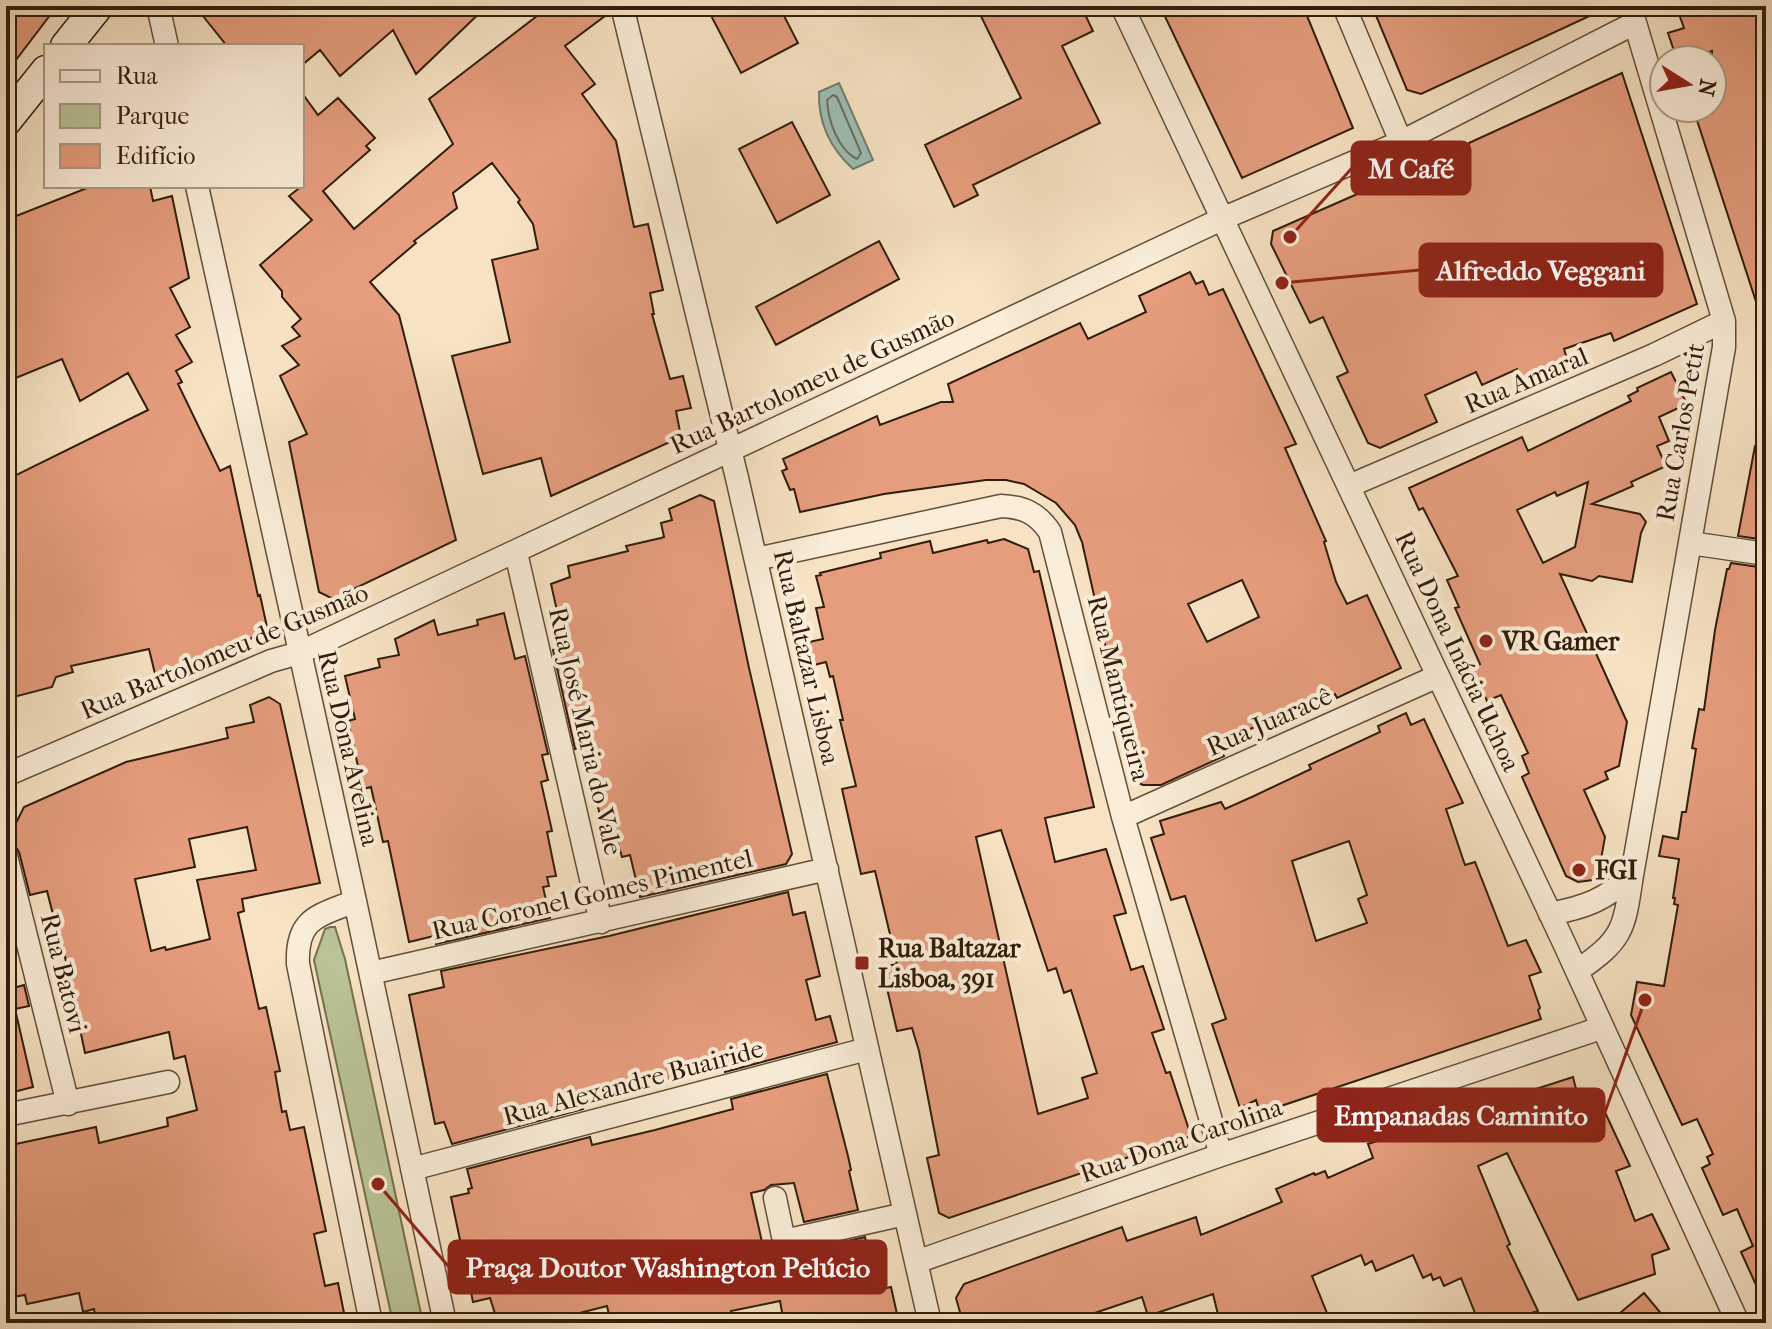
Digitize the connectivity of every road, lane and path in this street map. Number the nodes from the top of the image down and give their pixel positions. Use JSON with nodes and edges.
{"nodes":[{"id":1,"x":98,"y":6,"type":"edge"},
{"id":2,"x":158,"y":6,"type":"edge"},
{"id":3,"x":622,"y":6,"type":"edge"},
{"id":4,"x":1122,"y":6,"type":"edge"},
{"id":5,"x":1344,"y":6,"type":"edge"},
{"id":6,"x":1632,"y":14,"type":"edge"},
{"id":7,"x":68,"y":44,"type":"edge"},
{"id":8,"x":167,"y":44,"type":"edge"},
{"id":9,"x":44,"y":74,"type":"edge"},
{"id":10,"x":6,"y":121,"type":"edge"},
{"id":11,"x":1401,"y":142,"type":"junction"},
{"id":12,"x":197,"y":188,"type":"edge"},
{"id":13,"x":1224,"y":218,"type":"junction"},
{"id":14,"x":1724,"y":321,"type":"junction"},
{"id":15,"x":730,"y":450,"type":"junction"},
{"id":16,"x":1349,"y":486,"type":"junction"},
{"id":17,"x":1690,"y":543,"type":"junction"},
{"id":18,"x":516,"y":553,"type":"junction"},
{"id":19,"x":1766,"y":554,"type":"edge"},
{"id":20,"x":756,"y":559,"type":"junction"},
{"id":21,"x":299,"y":653,"type":"junction"},
{"id":22,"x":1438,"y":676,"type":"junction"},
{"id":23,"x":6,"y":775,"type":"edge"},
{"id":24,"x":1123,"y":817,"type":"junction"},
{"id":25,"x":6,"y":856,"type":"edge"},
{"id":26,"x":827,"y":869,"type":"junction"},
{"id":27,"x":1632,"y":875,"type":"junction"},
{"id":28,"x":355,"y":901,"type":"junction"},
{"id":29,"x":1550,"y":914,"type":"junction"},
{"id":30,"x":601,"y":922,"type":"junction"},
{"id":31,"x":1577,"y":971,"type":"junction"},
{"id":32,"x":371,"y":973,"type":"junction"},
{"id":33,"x":1601,"y":1028,"type":"junction"},
{"id":34,"x":867,"y":1049,"type":"junction"},
{"id":35,"x":168,"y":1082,"type":"dead end"},
{"id":36,"x":68,"y":1104,"type":"junction"},
{"id":37,"x":6,"y":1115,"type":"edge"},
{"id":38,"x":1221,"y":1155,"type":"junction"},
{"id":39,"x":412,"y":1169,"type":"junction"},
{"id":40,"x":775,"y":1198,"type":"dead end"},
{"id":41,"x":905,"y":1214,"type":"junction"},
{"id":42,"x":916,"y":1262,"type":"junction"},
{"id":43,"x":371,"y":1323,"type":"edge"},
{"id":44,"x":445,"y":1323,"type":"edge"},
{"id":45,"x":930,"y":1323,"type":"edge"},
{"id":46,"x":1738,"y":1323,"type":"edge"}],
"edges":[{"from":1,"to":7,"type":"street"},
{"from":2,"to":8,"type":"street"},
{"from":3,"to":15,"type":"street","name":"Rua Baltazar Lisboa"},
{"from":4,"to":13,"type":"street","name":"Rua Dona Inácia Uchoa"},
{"from":5,"to":11,"type":"street"},
{"from":6,"to":11,"type":"street","name":"Rua Bartolomeu de Gusmão"},
{"from":6,"to":14,"type":"street","name":"Rua Carlos Petit"},
{"from":9,"to":10,"type":"street"},
{"from":11,"to":13,"type":"street","name":"Rua Bartolomeu de Gusmão"},
{"from":12,"to":21,"type":"street","name":"Rua Dona Avelina"},
{"from":13,"to":15,"type":"street","name":"Rua Bartolomeu de Gusmão"},
{"from":13,"to":16,"type":"street","name":"Rua Dona Inácia Uchoa"},
{"from":14,"to":16,"type":"street","name":"Rua Amaral"},
{"from":14,"to":17,"type":"street","name":"Rua Carlos Petit"},
{"from":15,"to":18,"type":"street","name":"Rua Bartolomeu de Gusmão"},
{"from":15,"to":20,"type":"street","name":"Rua Baltazar Lisboa"},
{"from":16,"to":22,"type":"street","name":"Rua Dona Inácia Uchoa"},
{"from":17,"to":19,"type":"street"},
{"from":17,"to":27,"type":"street","name":"Rua Carlos Petit"},
{"from":18,"to":21,"type":"street","name":"Rua Bartolomeu de Gusmão"},
{"from":18,"to":30,"type":"street","name":"Rua José Maria do Vale"},
{"from":20,"to":24,"type":"street","name":"Rua Mantiqueira"},
{"from":20,"to":26,"type":"street","name":"Rua Baltazar Lisboa"},
{"from":21,"to":23,"type":"street","name":"Rua Bartolomeu de Gusmão"},
{"from":21,"to":28,"type":"street","name":"Rua Dona Avelina"},
{"from":22,"to":24,"type":"street","name":"Rua Juaracê"},
{"from":22,"to":29,"type":"street","name":"Rua Dona Inácia Uchoa"},
{"from":24,"to":38,"type":"street","name":"Rua Mantiqueira"},
{"from":25,"to":36,"type":"street","name":"Rua Batovi"},
{"from":26,"to":30,"type":"street","name":"Rua Coronel Gomes Pimentel"},
{"from":26,"to":34,"type":"street","name":"Rua Baltazar Lisboa"},
{"from":27,"to":29,"type":"street"},
{"from":27,"to":31,"type":"street","name":"Rua Carlos Petit"},
{"from":28,"to":32,"type":"street","name":"Rua Dona Avelina"},
{"from":28,"to":43,"type":"street"},
{"from":29,"to":31,"type":"street","name":"Rua Dona Inácia Uchoa"},
{"from":30,"to":32,"type":"street","name":"Rua Coronel Gomes Pimentel"},
{"from":31,"to":33,"type":"street","name":"Rua Dona Inácia Uchoa"},
{"from":32,"to":39,"type":"street","name":"Rua Dona Avelina"},
{"from":33,"to":38,"type":"street","name":"Rua Dona Carolina"},
{"from":33,"to":46,"type":"street","name":"Rua Dona Inácia Uchoa"},
{"from":34,"to":39,"type":"street","name":"Rua Alexandre Buairide"},
{"from":34,"to":41,"type":"street","name":"Rua Baltazar Lisboa"},
{"from":35,"to":36,"type":"street"},
{"from":36,"to":37,"type":"street"},
{"from":38,"to":42,"type":"street","name":"Rua Dona Carolina"},
{"from":39,"to":44,"type":"street","name":"Rua Dona Avelina"},
{"from":40,"to":41,"type":"street"},
{"from":41,"to":42,"type":"street","name":"Rua Baltazar Lisboa"},
{"from":42,"to":45,"type":"street","name":"Rua Baltazar Lisboa"}]}
